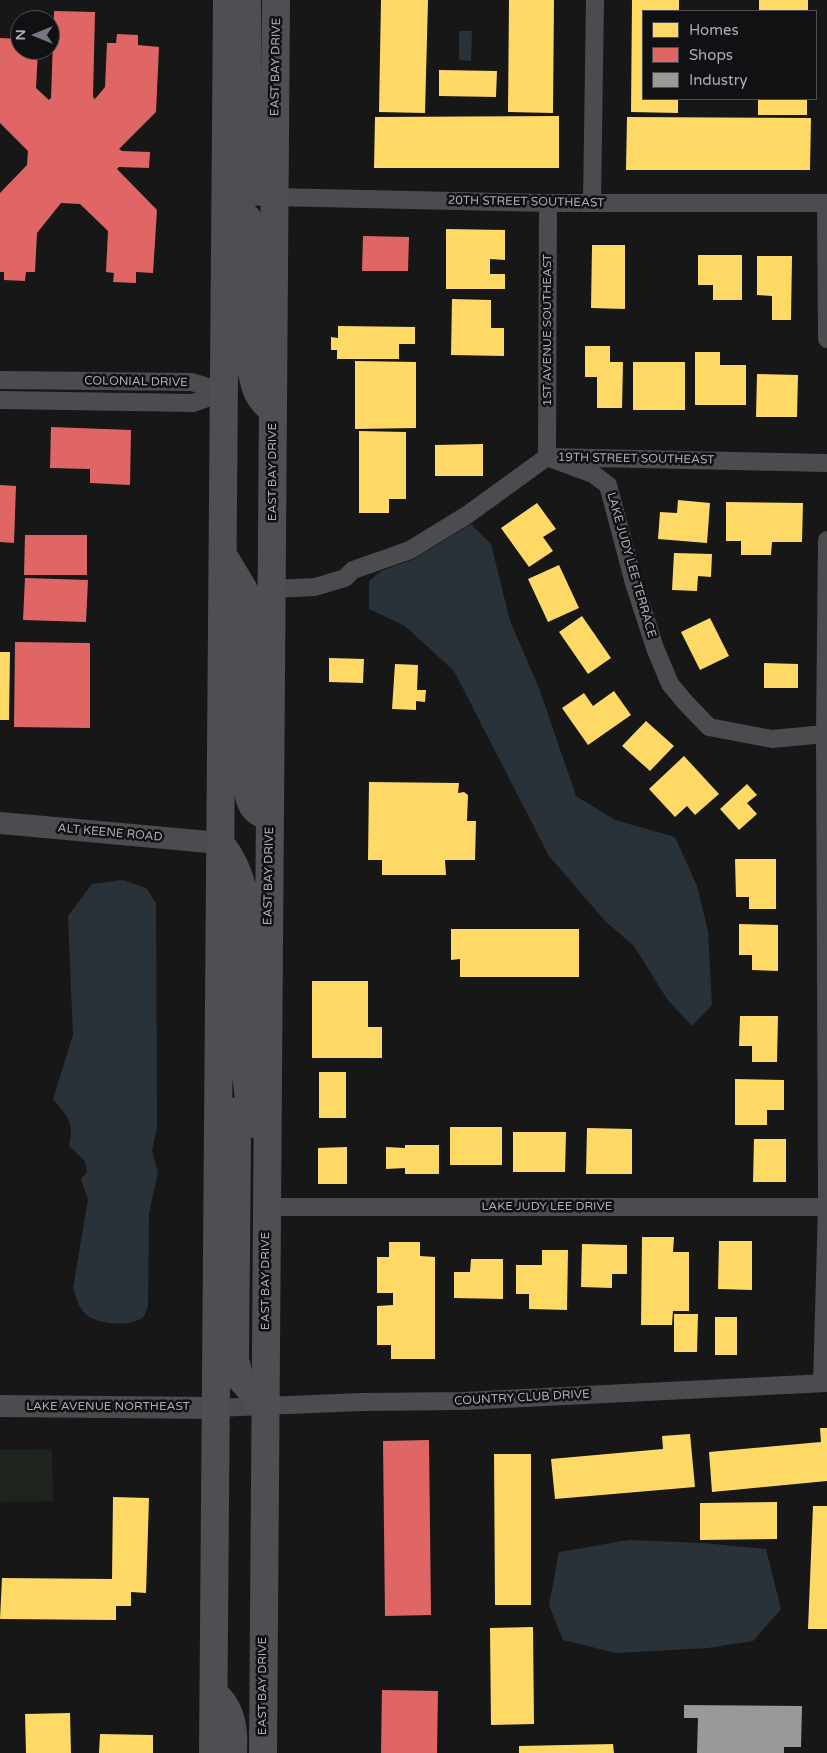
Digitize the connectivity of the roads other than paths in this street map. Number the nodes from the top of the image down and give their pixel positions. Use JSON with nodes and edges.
{"nodes":[{"id":1,"x":227,"y":0,"type":"edge"},
{"id":2,"x":247,"y":0,"type":"edge"},
{"id":3,"x":276,"y":0,"type":"edge"},
{"id":4,"x":595,"y":0,"type":"edge"},
{"id":5,"x":226,"y":196,"type":"junction"},
{"id":6,"x":274,"y":197,"type":"junction"},
{"id":7,"x":548,"y":203,"type":"junction"},
{"id":8,"x":592,"y":203,"type":"junction"},
{"id":9,"x":826,"y":203,"type":"edge"},
{"id":10,"x":827,"y":339,"type":"edge"},
{"id":11,"x":0,"y":380,"type":"edge"},
{"id":12,"x":224,"y":392,"type":"junction"},
{"id":13,"x":0,"y":400,"type":"edge"},
{"id":14,"x":273,"y":410,"type":"junction"},
{"id":15,"x":547,"y":457,"type":"junction"},
{"id":16,"x":827,"y":462,"type":"edge"},
{"id":17,"x":827,"y":540,"type":"edge"},
{"id":18,"x":223,"y":555,"type":"junction"},
{"id":19,"x":272,"y":589,"type":"junction"},
{"id":20,"x":825,"y":734,"type":"junction"},
{"id":21,"x":270,"y":816,"type":"junction"},
{"id":22,"x":0,"y":823,"type":"edge"},
{"id":23,"x":220,"y":843,"type":"junction"},
{"id":24,"x":218,"y":1100,"type":"junction"},
{"id":25,"x":267,"y":1147,"type":"junction"},
{"id":26,"x":266,"y":1206,"type":"junction"},
{"id":27,"x":827,"y":1206,"type":"edge"},
{"id":28,"x":825,"y":1383,"type":"edge"},
{"id":29,"x":0,"y":1406,"type":"edge"},
{"id":30,"x":265,"y":1406,"type":"junction"},
{"id":31,"x":216,"y":1408,"type":"junction"},
{"id":32,"x":214,"y":1692,"type":"junction"},
{"id":33,"x":213,"y":1753,"type":"edge"},
{"id":34,"x":233,"y":1753,"type":"edge"},
{"id":35,"x":263,"y":1753,"type":"edge"}],
"edges":[{"from":1,"to":5,"type":"main road"},
{"from":2,"to":6,"type":"main road"},
{"from":3,"to":6,"type":"main road","name":"EAST BAY DRIVE"},
{"from":4,"to":8,"type":"street"},
{"from":5,"to":6,"type":"street","name":"20TH STREET SOUTHEAST"},
{"from":5,"to":12,"type":"main road"},
{"from":5,"to":14,"type":"main road"},
{"from":6,"to":7,"type":"street","name":"20TH STREET SOUTHEAST"},
{"from":6,"to":14,"type":"main road","name":"EAST BAY DRIVE"},
{"from":7,"to":8,"type":"street","name":"20TH STREET SOUTHEAST"},
{"from":7,"to":15,"type":"street","name":"1ST AVENUE SOUTHEAST"},
{"from":8,"to":9,"type":"street","name":"20TH STREET SOUTHEAST"},
{"from":9,"to":10,"type":"street"},
{"from":11,"to":12,"type":"street","name":"COLONIAL DRIVE"},
{"from":12,"to":13,"type":"street","name":"COLONIAL DRIVE"},
{"from":12,"to":18,"type":"main road"},
{"from":14,"to":19,"type":"main road","name":"EAST BAY DRIVE"},
{"from":15,"to":16,"type":"street","name":"19TH STREET SOUTHEAST"},
{"from":15,"to":19,"type":"street","name":"19TH STREET SOUTHEAST"},
{"from":15,"to":20,"type":"street","name":"LAKE JUDY LEE TERRACE"},
{"from":17,"to":20,"type":"street"},
{"from":18,"to":21,"type":"main road"},
{"from":18,"to":23,"type":"main road"},
{"from":19,"to":21,"type":"main road","name":"EAST BAY DRIVE"},
{"from":20,"to":27,"type":"street"},
{"from":21,"to":25,"type":"main road","name":"EAST BAY DRIVE"},
{"from":22,"to":23,"type":"street","name":"ALT KEENE ROAD"},
{"from":23,"to":24,"type":"main road"},
{"from":23,"to":25,"type":"main road"},
{"from":24,"to":30,"type":"main road"},
{"from":24,"to":31,"type":"main road"},
{"from":25,"to":26,"type":"main road","name":"EAST BAY DRIVE"},
{"from":26,"to":27,"type":"street","name":"LAKE JUDY LEE DRIVE"},
{"from":26,"to":30,"type":"main road","name":"EAST BAY DRIVE"},
{"from":27,"to":28,"type":"street"},
{"from":28,"to":30,"type":"street","name":"COUNTRY CLUB DRIVE"},
{"from":29,"to":31,"type":"street","name":"LAKE AVENUE NORTHEAST"},
{"from":30,"to":31,"type":"street","name":"COUNTRY CLUB DRIVE"},
{"from":30,"to":35,"type":"main road","name":"EAST BAY DRIVE"},
{"from":31,"to":32,"type":"main road"},
{"from":32,"to":33,"type":"main road"},
{"from":32,"to":34,"type":"main road"}]}
